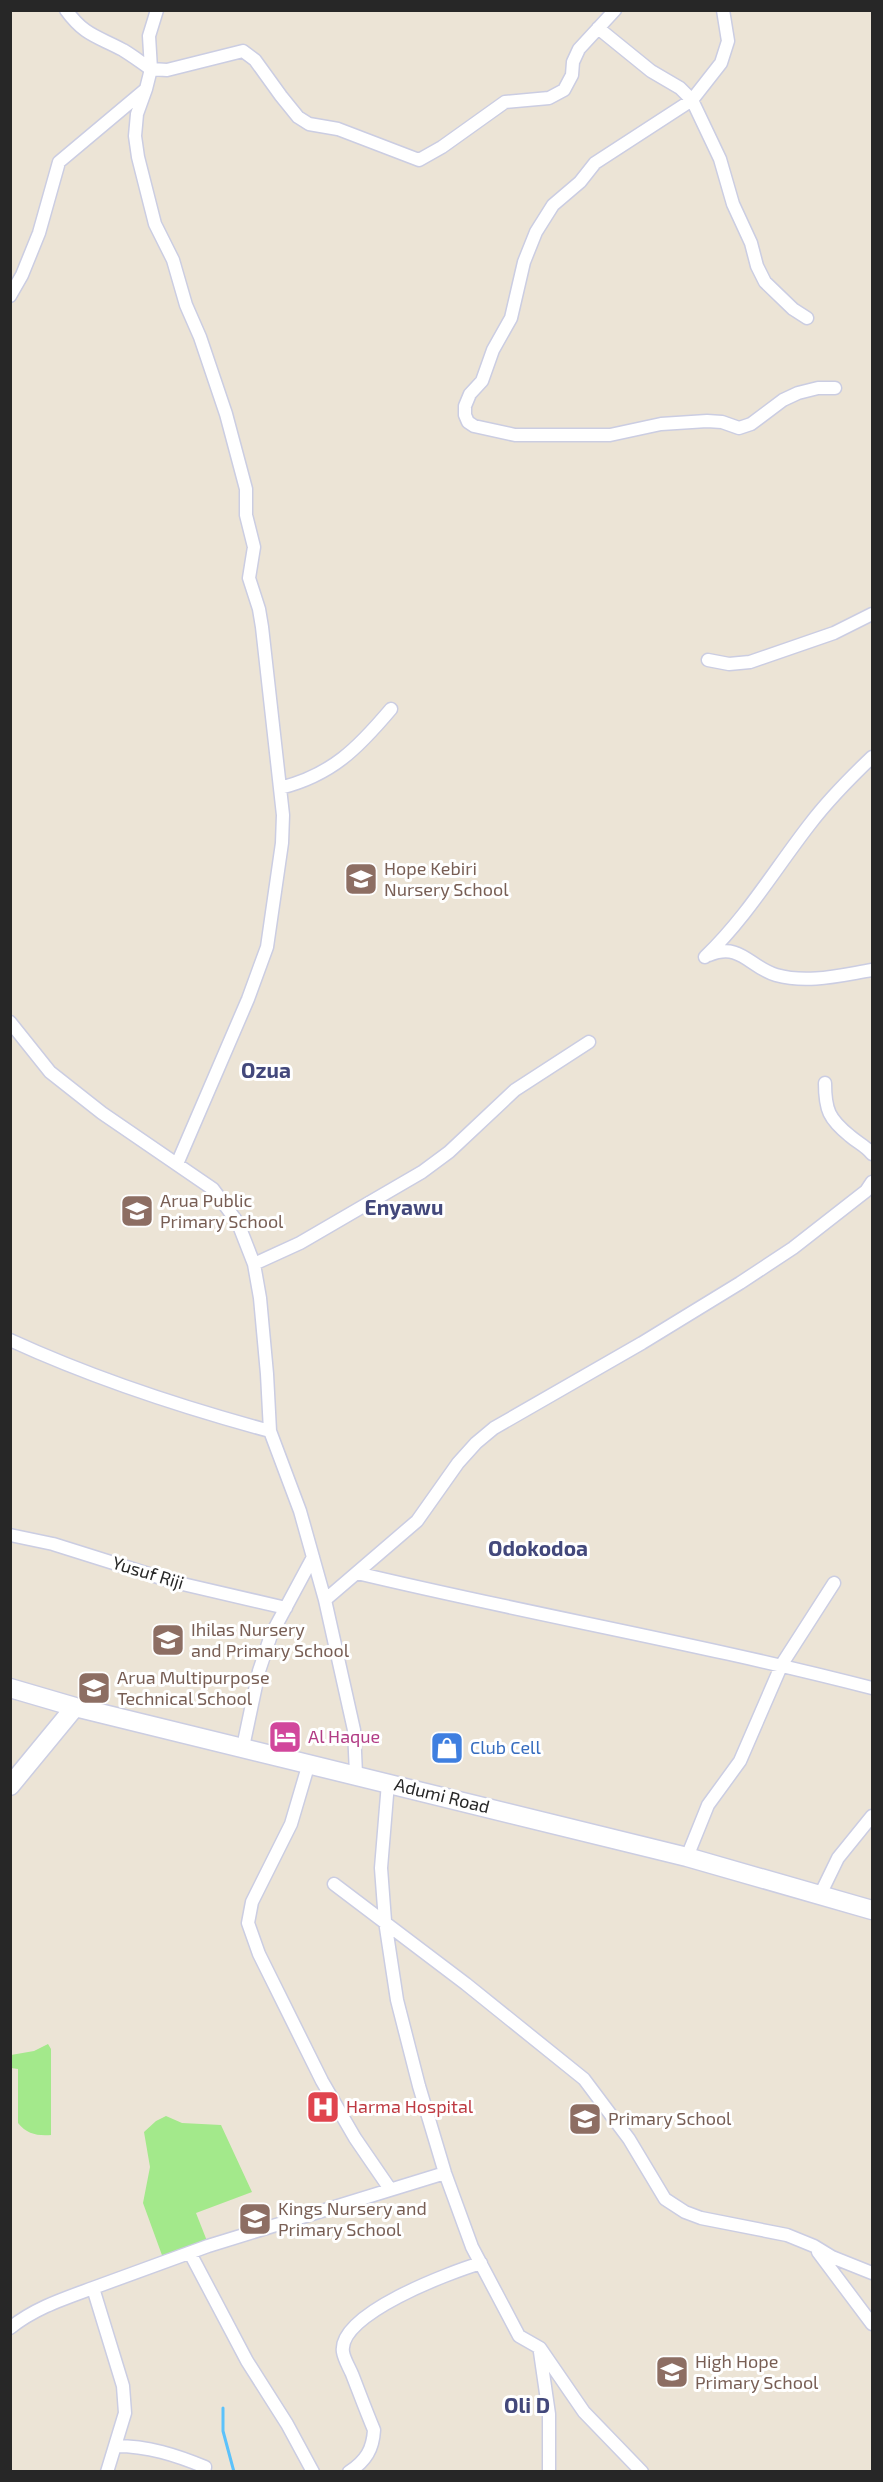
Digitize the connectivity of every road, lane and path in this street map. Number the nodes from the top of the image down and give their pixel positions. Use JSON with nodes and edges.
{"nodes":[{"id":1,"x":66,"y":10,"type":"edge"},
{"id":2,"x":157,"y":10,"type":"edge"},
{"id":3,"x":615,"y":10,"type":"edge"},
{"id":4,"x":723,"y":10,"type":"edge"},
{"id":5,"x":598,"y":28,"type":"junction"},
{"id":6,"x":151,"y":69,"type":"junction"},
{"id":7,"x":146,"y":89,"type":"junction"},
{"id":8,"x":692,"y":100,"type":"junction"},
{"id":9,"x":10,"y":296,"type":"edge"},
{"id":10,"x":807,"y":318,"type":"dead end"},
{"id":11,"x":835,"y":388,"type":"dead end"},
{"id":12,"x":873,"y":614,"type":"edge"},
{"id":13,"x":708,"y":660,"type":"dead end"},
{"id":14,"x":391,"y":709,"type":"dead end"},
{"id":15,"x":873,"y":757,"type":"edge"},
{"id":16,"x":280,"y":788,"type":"junction"},
{"id":17,"x":873,"y":970,"type":"edge"},
{"id":18,"x":10,"y":1022,"type":"edge"},
{"id":19,"x":589,"y":1042,"type":"dead end"},
{"id":20,"x":825,"y":1083,"type":"dead end"},
{"id":21,"x":873,"y":1154,"type":"edge"},
{"id":22,"x":177,"y":1164,"type":"junction"},
{"id":23,"x":873,"y":1182,"type":"edge"},
{"id":24,"x":254,"y":1264,"type":"junction"},
{"id":25,"x":10,"y":1340,"type":"edge"},
{"id":26,"x":270,"y":1431,"type":"junction"},
{"id":27,"x":10,"y":1535,"type":"edge"},
{"id":28,"x":313,"y":1557,"type":"junction"},
{"id":29,"x":357,"y":1573,"type":"junction"},
{"id":30,"x":834,"y":1583,"type":"dead end"},
{"id":31,"x":326,"y":1600,"type":"junction"},
{"id":32,"x":286,"y":1608,"type":"junction"},
{"id":33,"x":782,"y":1664,"type":"junction"},
{"id":34,"x":10,"y":1688,"type":"edge"},
{"id":35,"x":873,"y":1688,"type":"edge"},
{"id":36,"x":75,"y":1707,"type":"junction"},
{"id":37,"x":243,"y":1747,"type":"junction"},
{"id":38,"x":309,"y":1763,"type":"junction"},
{"id":39,"x":356,"y":1774,"type":"junction"},
{"id":40,"x":388,"y":1783,"type":"junction"},
{"id":41,"x":10,"y":1786,"type":"edge"},
{"id":42,"x":873,"y":1816,"type":"edge"},
{"id":43,"x":687,"y":1857,"type":"junction"},
{"id":44,"x":334,"y":1884,"type":"dead end"},
{"id":45,"x":820,"y":1895,"type":"junction"},
{"id":46,"x":873,"y":1910,"type":"edge"},
{"id":47,"x":385,"y":1921,"type":"junction"},
{"id":48,"x":445,"y":2174,"type":"junction"},
{"id":49,"x":390,"y":2188,"type":"junction"},
{"id":50,"x":814,"y":2246,"type":"junction"},
{"id":51,"x":190,"y":2253,"type":"junction"},
{"id":52,"x":480,"y":2263,"type":"junction"},
{"id":53,"x":873,"y":2272,"type":"edge"},
{"id":54,"x":93,"y":2288,"type":"junction"},
{"id":55,"x":873,"y":2324,"type":"edge"},
{"id":56,"x":10,"y":2328,"type":"edge"},
{"id":57,"x":540,"y":2348,"type":"junction"},
{"id":58,"x":116,"y":2446,"type":"junction"},
{"id":59,"x":107,"y":2472,"type":"edge"},
{"id":60,"x":204,"y":2472,"type":"edge"},
{"id":61,"x":313,"y":2472,"type":"edge"},
{"id":62,"x":349,"y":2472,"type":"edge"},
{"id":63,"x":549,"y":2472,"type":"edge"},
{"id":64,"x":642,"y":2472,"type":"edge"}],
"edges":[{"from":1,"to":6,"type":"street"},
{"from":2,"to":6,"type":"street"},
{"from":3,"to":5,"type":"street"},
{"from":4,"to":8,"type":"street"},
{"from":5,"to":6,"type":"street"},
{"from":5,"to":8,"type":"street"},
{"from":6,"to":7,"type":"street"},
{"from":7,"to":9,"type":"street"},
{"from":7,"to":16,"type":"street"},
{"from":8,"to":10,"type":"street"},
{"from":8,"to":11,"type":"street"},
{"from":12,"to":13,"type":"street"},
{"from":14,"to":16,"type":"street"},
{"from":15,"to":17,"type":"street"},
{"from":16,"to":22,"type":"street"},
{"from":18,"to":22,"type":"street"},
{"from":19,"to":24,"type":"street"},
{"from":20,"to":21,"type":"street"},
{"from":22,"to":24,"type":"street"},
{"from":23,"to":29,"type":"street"},
{"from":24,"to":26,"type":"street"},
{"from":25,"to":26,"type":"street"},
{"from":26,"to":28,"type":"street"},
{"from":27,"to":32,"type":"street","name":"Yusuf Riji"},
{"from":28,"to":31,"type":"street"},
{"from":28,"to":32,"type":"street"},
{"from":29,"to":31,"type":"street"},
{"from":29,"to":33,"type":"street"},
{"from":30,"to":33,"type":"street"},
{"from":31,"to":39,"type":"street"},
{"from":32,"to":37,"type":"street"},
{"from":33,"to":35,"type":"street"},
{"from":33,"to":43,"type":"street"},
{"from":34,"to":36,"type":"main road","name":"Adumi Road"},
{"from":36,"to":37,"type":"main road","name":"Adumi Road"},
{"from":36,"to":41,"type":"main road"},
{"from":37,"to":38,"type":"main road","name":"Adumi Road"},
{"from":38,"to":39,"type":"main road","name":"Adumi Road"},
{"from":38,"to":49,"type":"street"},
{"from":39,"to":40,"type":"main road","name":"Adumi Road"},
{"from":40,"to":43,"type":"main road","name":"Adumi Road"},
{"from":40,"to":47,"type":"street"},
{"from":42,"to":45,"type":"street"},
{"from":43,"to":45,"type":"main road","name":"Adumi Road"},
{"from":44,"to":47,"type":"street"},
{"from":45,"to":46,"type":"main road","name":"Adumi Road"},
{"from":47,"to":48,"type":"street"},
{"from":47,"to":50,"type":"street"},
{"from":48,"to":49,"type":"street"},
{"from":48,"to":52,"type":"street"},
{"from":49,"to":51,"type":"street"},
{"from":50,"to":53,"type":"street"},
{"from":50,"to":55,"type":"street"},
{"from":51,"to":54,"type":"street"},
{"from":51,"to":61,"type":"street"},
{"from":52,"to":57,"type":"street"},
{"from":52,"to":62,"type":"street"},
{"from":54,"to":56,"type":"street"},
{"from":54,"to":58,"type":"street"},
{"from":57,"to":63,"type":"street"},
{"from":57,"to":64,"type":"street"},
{"from":58,"to":59,"type":"street"},
{"from":58,"to":60,"type":"street"}]}
